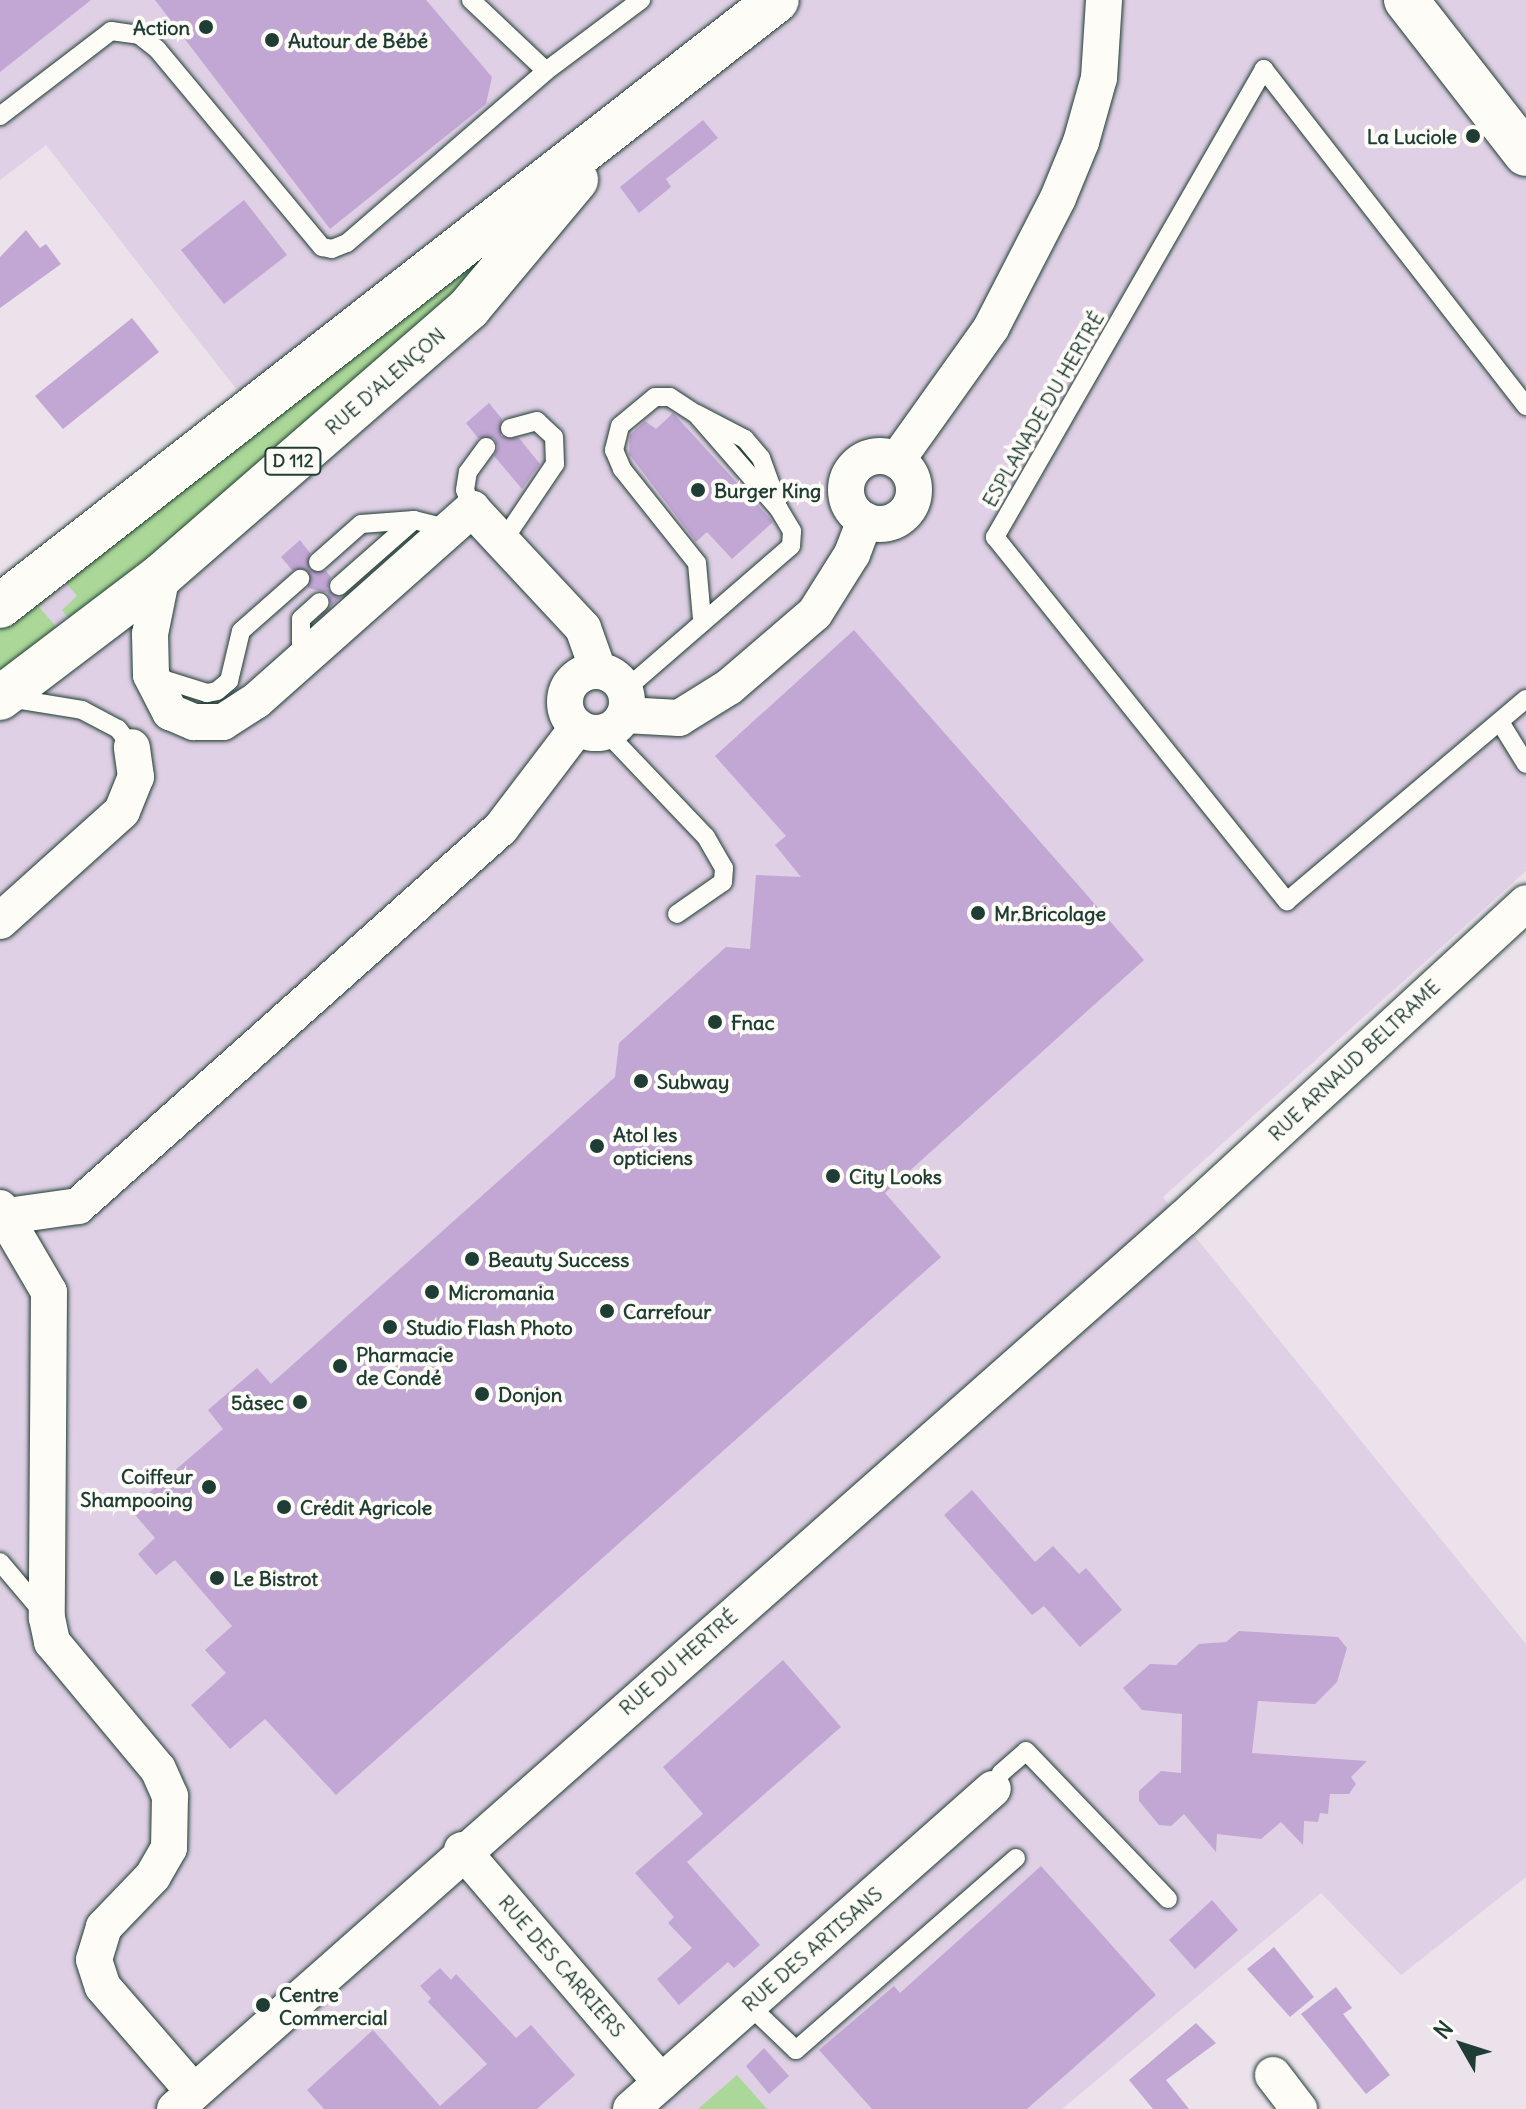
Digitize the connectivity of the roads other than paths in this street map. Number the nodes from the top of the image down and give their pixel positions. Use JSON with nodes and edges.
{"nodes":[{"id":1,"x":471,"y":0,"type":"edge"},
{"id":2,"x":641,"y":0,"type":"edge"},
{"id":3,"x":777,"y":0,"type":"edge"},
{"id":4,"x":1406,"y":0,"type":"edge"},
{"id":5,"x":1099,"y":10,"type":"edge"},
{"id":6,"x":546,"y":71,"type":"junction"},
{"id":7,"x":0,"y":116,"type":"edge"},
{"id":8,"x":625,"y":120,"type":"junction"},
{"id":9,"x":1526,"y":154,"type":"edge"},
{"id":10,"x":1526,"y":406,"type":"edge"},
{"id":11,"x":510,"y":428,"type":"dead end"},
{"id":12,"x":486,"y":447,"type":"dead end"},
{"id":13,"x":897,"y":460,"type":"junction"},
{"id":14,"x":460,"y":519,"type":"junction"},
{"id":15,"x":414,"y":520,"type":"junction"},
{"id":16,"x":865,"y":520,"type":"junction"},
{"id":17,"x":503,"y":541,"type":"junction"},
{"id":18,"x":318,"y":562,"type":"dead end"},
{"id":19,"x":162,"y":575,"type":"junction"},
{"id":20,"x":300,"y":579,"type":"dead end"},
{"id":21,"x":339,"y":586,"type":"dead end"},
{"id":22,"x":320,"y":602,"type":"dead end"},
{"id":23,"x":0,"y":606,"type":"edge"},
{"id":24,"x":702,"y":619,"type":"junction"},
{"id":25,"x":301,"y":662,"type":"junction"},
{"id":26,"x":151,"y":675,"type":"junction"},
{"id":27,"x":1,"y":697,"type":"edge"},
{"id":28,"x":1526,"y":699,"type":"edge"},
{"id":29,"x":606,"y":707,"type":"junction"},
{"id":30,"x":1500,"y":722,"type":"junction"},
{"id":31,"x":132,"y":747,"type":"joint"},
{"id":32,"x":1526,"y":764,"type":"edge"},
{"id":33,"x":1526,"y":903,"type":"edge"},
{"id":34,"x":677,"y":914,"type":"dead end"},
{"id":35,"x":0,"y":921,"type":"edge"},
{"id":36,"x":4,"y":1212,"type":"edge"},
{"id":37,"x":1184,"y":1218,"type":"joint"},
{"id":38,"x":0,"y":1562,"type":"edge"},
{"id":39,"x":47,"y":1618,"type":"junction"},
{"id":40,"x":993,"y":1789,"type":"joint"},
{"id":41,"x":462,"y":1850,"type":"junction"},
{"id":42,"x":1016,"y":1858,"type":"dead end"},
{"id":43,"x":1168,"y":1899,"type":"dead end"},
{"id":44,"x":749,"y":2005,"type":"junction"},
{"id":45,"x":1273,"y":2075,"type":"dead end"},
{"id":46,"x":661,"y":2082,"type":"junction"},
{"id":47,"x":184,"y":2101,"type":"edge"},
{"id":48,"x":631,"y":2109,"type":"edge"},
{"id":49,"x":1299,"y":2109,"type":"edge"}],
"edges":[{"from":1,"to":6,"type":"lane"},
{"from":2,"to":6,"type":"lane"},
{"from":3,"to":8,"type":"main road","name":"RUE D'ALENÇON","number":"D 112"},
{"from":4,"to":9,"type":"main road"},
{"from":5,"to":13,"type":"street"},
{"from":6,"to":7,"type":"lane"},
{"from":8,"to":19,"type":"main road","name":"RUE D'ALENÇON","number":"D 112"},
{"from":8,"to":23,"type":"main road","name":"RUE D'ALENÇON","number":"D 112"},
{"from":10,"to":30,"type":"lane","name":"ESPLANADE DU HERTRÉ"},
{"from":11,"to":17,"type":"lane"},
{"from":12,"to":14,"type":"lane"},
{"from":13,"to":16,"type":"street"},
{"from":13,"to":16,"type":"street"},
{"from":14,"to":15,"type":"lane"},
{"from":14,"to":17,"type":"street"},
{"from":14,"to":25,"type":"street"},
{"from":15,"to":18,"type":"lane"},
{"from":15,"to":21,"type":"lane"},
{"from":16,"to":29,"type":"street"},
{"from":17,"to":29,"type":"street"},
{"from":19,"to":26,"type":"street"},
{"from":19,"to":27,"type":"main road","name":"RUE D'ALENÇON","number":"D 112"},
{"from":20,"to":26,"type":"lane"},
{"from":22,"to":25,"type":"lane"},
{"from":24,"to":24,"type":"lane"},
{"from":24,"to":29,"type":"lane"},
{"from":25,"to":26,"type":"street"},
{"from":27,"to":31,"type":"lane"},
{"from":28,"to":30,"type":"lane","name":"ESPLANADE DU HERTRÉ"},
{"from":29,"to":34,"type":"lane"},
{"from":29,"to":36,"type":"street"},
{"from":30,"to":32,"type":"lane"},
{"from":31,"to":35,"type":"street"},
{"from":33,"to":37,"type":"street","name":"RUE ARNAUD BELTRAME"},
{"from":36,"to":39,"type":"street"},
{"from":37,"to":41,"type":"street","name":"RUE DU HERTRÉ"},
{"from":38,"to":39,"type":"lane"},
{"from":39,"to":47,"type":"street"},
{"from":40,"to":43,"type":"lane"},
{"from":40,"to":44,"type":"street","name":"RUE DES ARTISANS"},
{"from":41,"to":46,"type":"street","name":"RUE DES CARRIERS"},
{"from":41,"to":47,"type":"street","name":"RUE DU HERTRÉ"},
{"from":42,"to":44,"type":"lane"},
{"from":44,"to":46,"type":"street","name":"RUE DES ARTISANS"},
{"from":45,"to":49,"type":"street"},
{"from":46,"to":48,"type":"street","name":"RUE DES ARTISANS"}]}
